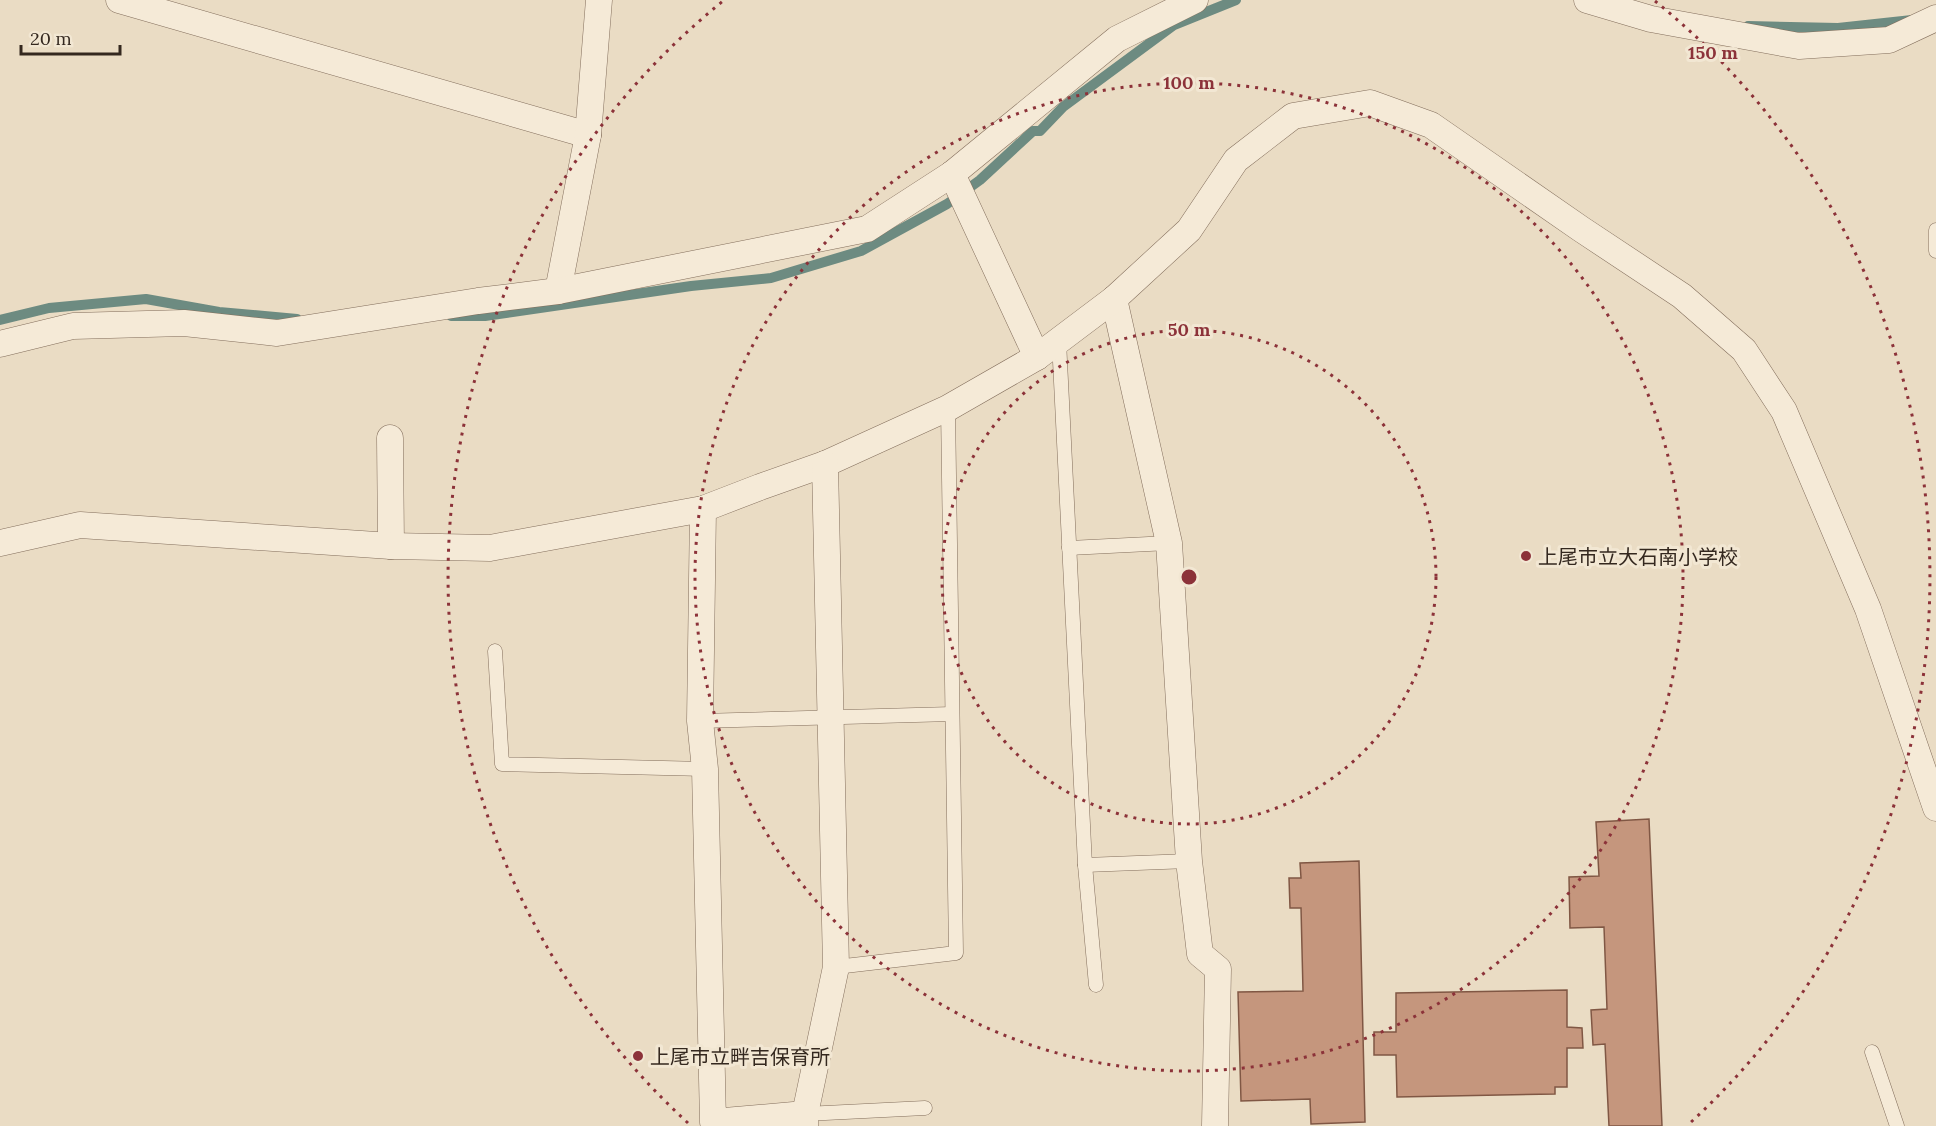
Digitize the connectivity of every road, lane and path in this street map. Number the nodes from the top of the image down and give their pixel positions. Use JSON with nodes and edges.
{"nodes":[{"id":1,"x":119,"y":0,"type":"edge"},
{"id":2,"x":599,"y":0,"type":"edge"},
{"id":3,"x":1195,"y":0,"type":"edge"},
{"id":4,"x":1587,"y":0,"type":"edge"},
{"id":5,"x":1936,"y":18,"type":"edge"},
{"id":6,"x":588,"y":135,"type":"junction"},
{"id":7,"x":952,"y":174,"type":"junction"},
{"id":8,"x":1936,"y":230,"type":"edge"},
{"id":9,"x":1936,"y":251,"type":"edge"},
{"id":10,"x":558,"y":291,"type":"junction"},
{"id":11,"x":1114,"y":299,"type":"junction"},
{"id":12,"x":1059,"y":341,"type":"junction"},
{"id":13,"x":0,"y":344,"type":"edge"},
{"id":14,"x":1036,"y":357,"type":"junction"},
{"id":15,"x":948,"y":408,"type":"junction"},
{"id":16,"x":390,"y":438,"type":"dead end"},
{"id":17,"x":825,"y":464,"type":"junction"},
{"id":18,"x":703,"y":509,"type":"junction"},
{"id":19,"x":0,"y":543,"type":"edge"},
{"id":20,"x":1169,"y":543,"type":"junction"},
{"id":21,"x":391,"y":546,"type":"junction"},
{"id":22,"x":1069,"y":548,"type":"junction"},
{"id":23,"x":495,"y":651,"type":"dead end"},
{"id":24,"x":952,"y":714,"type":"junction"},
{"id":25,"x":832,"y":717,"type":"junction"},
{"id":26,"x":700,"y":721,"type":"junction"},
{"id":27,"x":705,"y":769,"type":"junction"},
{"id":28,"x":1936,"y":808,"type":"edge"},
{"id":29,"x":1189,"y":861,"type":"junction"},
{"id":30,"x":1085,"y":865,"type":"junction"},
{"id":31,"x":836,"y":967,"type":"junction"},
{"id":32,"x":1096,"y":985,"type":"dead end"},
{"id":33,"x":1872,"y":1052,"type":"dead end"},
{"id":34,"x":925,"y":1108,"type":"dead end"},
{"id":35,"x":805,"y":1120,"type":"edge"},
{"id":36,"x":1215,"y":1126,"type":"edge"},
{"id":37,"x":1897,"y":1126,"type":"edge"}],
"edges":[{"from":1,"to":6,"type":"street"},
{"from":2,"to":6,"type":"street"},
{"from":3,"to":7,"type":"street"},
{"from":4,"to":5,"type":"street"},
{"from":6,"to":10,"type":"street"},
{"from":7,"to":10,"type":"street"},
{"from":7,"to":14,"type":"street"},
{"from":8,"to":9,"type":"lane"},
{"from":10,"to":13,"type":"street"},
{"from":11,"to":12,"type":"street"},
{"from":11,"to":20,"type":"street"},
{"from":11,"to":28,"type":"street"},
{"from":12,"to":14,"type":"street"},
{"from":12,"to":22,"type":"lane"},
{"from":14,"to":15,"type":"street"},
{"from":15,"to":17,"type":"street"},
{"from":15,"to":24,"type":"lane"},
{"from":16,"to":21,"type":"street"},
{"from":17,"to":18,"type":"street"},
{"from":17,"to":25,"type":"street"},
{"from":18,"to":21,"type":"street"},
{"from":18,"to":26,"type":"street"},
{"from":19,"to":21,"type":"street"},
{"from":20,"to":22,"type":"lane"},
{"from":20,"to":29,"type":"street"},
{"from":22,"to":30,"type":"lane"},
{"from":23,"to":27,"type":"lane"},
{"from":24,"to":25,"type":"lane"},
{"from":24,"to":31,"type":"lane"},
{"from":25,"to":26,"type":"lane"},
{"from":25,"to":31,"type":"street"},
{"from":26,"to":27,"type":"street"},
{"from":27,"to":35,"type":"street"},
{"from":29,"to":30,"type":"lane"},
{"from":29,"to":36,"type":"street"},
{"from":30,"to":32,"type":"lane"},
{"from":31,"to":35,"type":"street"},
{"from":33,"to":37,"type":"lane"},
{"from":34,"to":35,"type":"lane"}]}
